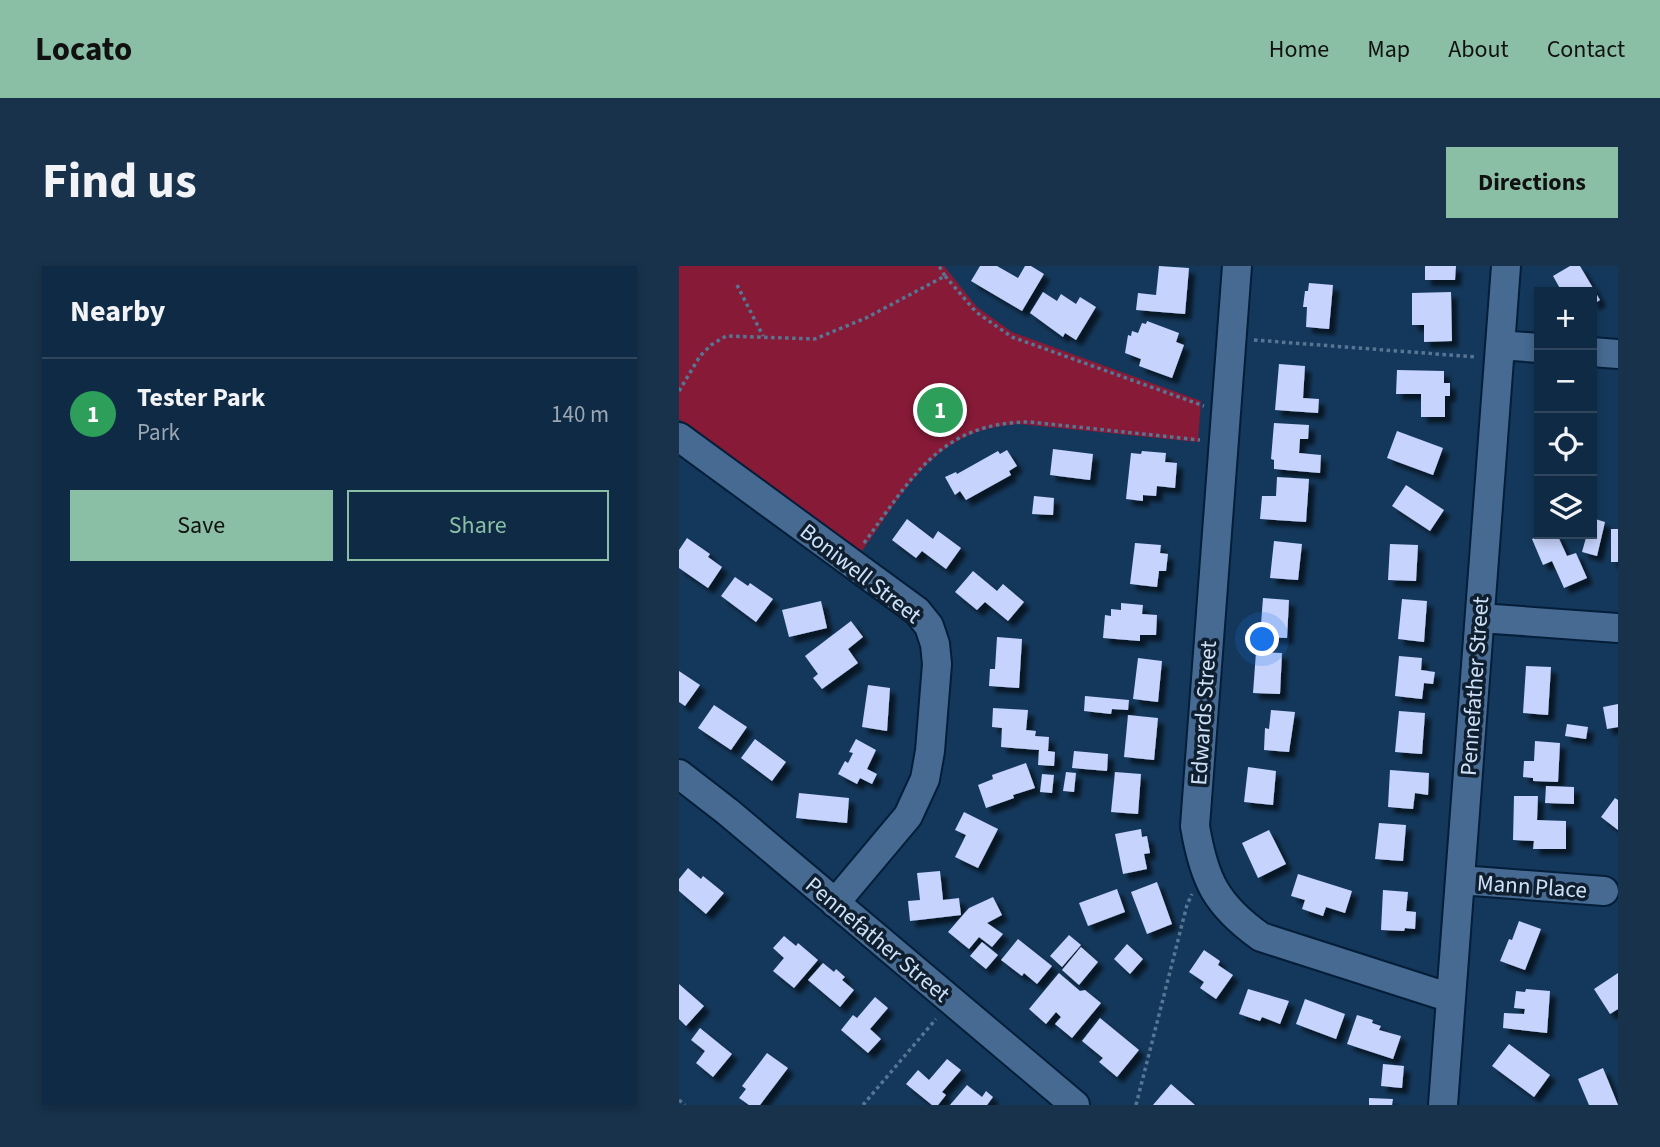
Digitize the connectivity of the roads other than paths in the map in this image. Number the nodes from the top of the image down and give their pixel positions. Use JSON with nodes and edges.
{"nodes":[{"id":1,"x":1237,"y":266,"type":"edge"},
{"id":2,"x":1506,"y":266,"type":"edge"},
{"id":3,"x":1534,"y":348,"type":"edge"},
{"id":4,"x":1500,"y":350,"type":"junction"},
{"id":5,"x":1597,"y":352,"type":"edge"},
{"id":6,"x":1618,"y":354,"type":"edge"},
{"id":7,"x":679,"y":437,"type":"edge"},
{"id":8,"x":1479,"y":618,"type":"junction"},
{"id":9,"x":1618,"y":628,"type":"edge"},
{"id":10,"x":679,"y":774,"type":"edge"},
{"id":11,"x":1459,"y":880,"type":"junction"},
{"id":12,"x":1604,"y":891,"type":"dead end"},
{"id":13,"x":835,"y":903,"type":"junction"},
{"id":14,"x":1451,"y":998,"type":"junction"},
{"id":15,"x":1075,"y":1105,"type":"edge"},
{"id":16,"x":1443,"y":1105,"type":"edge"}],
"edges":[{"from":1,"to":14,"type":"street","name":"Edwards Street"},
{"from":2,"to":4,"type":"street","name":"Pennefather Street"},
{"from":3,"to":4,"type":"street"},
{"from":4,"to":8,"type":"street","name":"Pennefather Street"},
{"from":5,"to":6,"type":"street"},
{"from":7,"to":13,"type":"street","name":"Boniwell Street"},
{"from":8,"to":9,"type":"street"},
{"from":8,"to":11,"type":"street","name":"Pennefather Street"},
{"from":10,"to":13,"type":"street","name":"Pennefather Street"},
{"from":11,"to":12,"type":"street","name":"Mann Place"},
{"from":11,"to":14,"type":"street","name":"Pennefather Street"},
{"from":13,"to":15,"type":"street","name":"Pennefather Street"},
{"from":14,"to":16,"type":"street","name":"Pennefather Street"}]}
